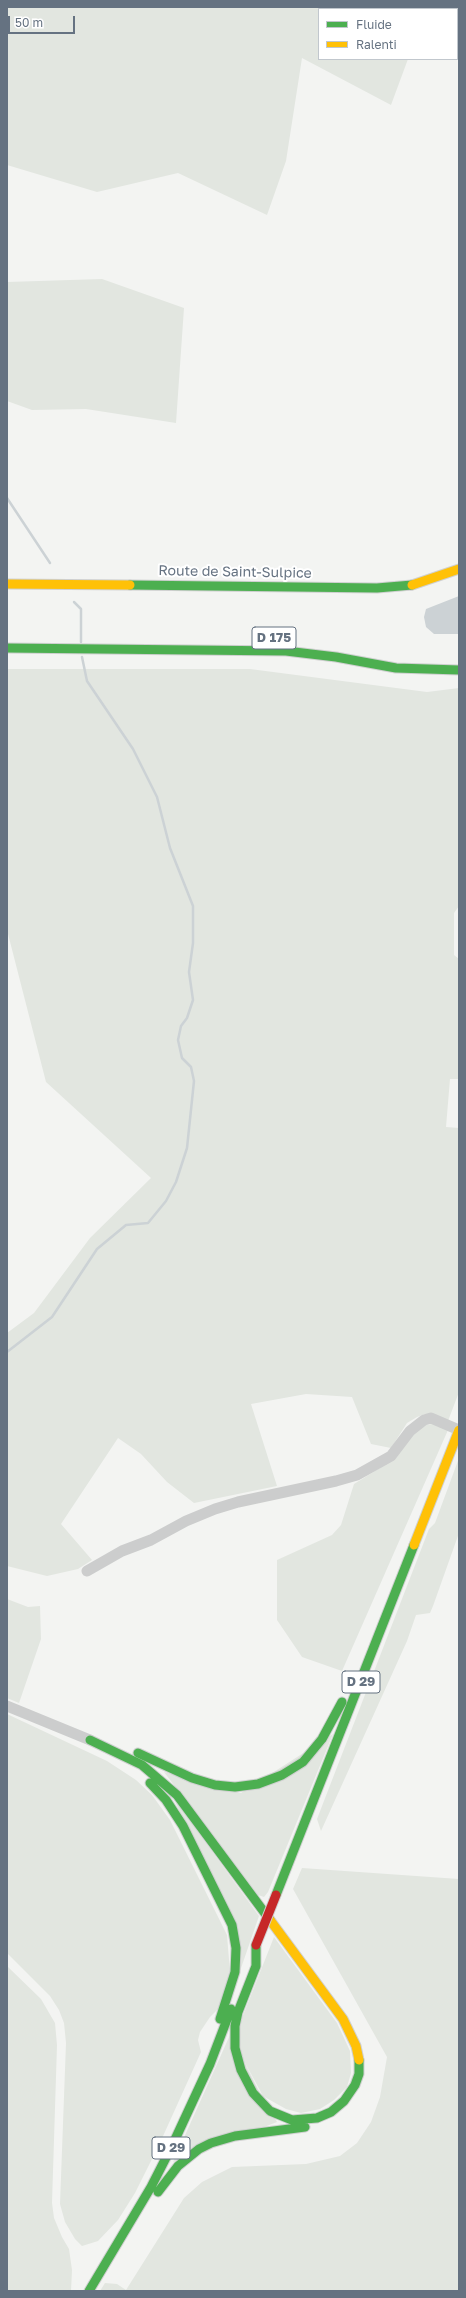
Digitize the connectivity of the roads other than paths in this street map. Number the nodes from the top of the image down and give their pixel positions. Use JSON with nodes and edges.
{"nodes":[{"id":1,"x":459,"y":569,"type":"edge"},
{"id":2,"x":7,"y":584,"type":"edge"},
{"id":3,"x":7,"y":648,"type":"edge"},
{"id":4,"x":459,"y":670,"type":"edge"},
{"id":5,"x":459,"y":1430,"type":"edge"},
{"id":6,"x":87,"y":1571,"type":"dead end"},
{"id":7,"x":394,"y":1594,"type":"junction"},
{"id":8,"x":7,"y":1706,"type":"edge"},
{"id":9,"x":90,"y":1740,"type":"junction"},
{"id":10,"x":256,"y":1945,"type":"junction"},
{"id":11,"x":343,"y":2019,"type":"junction"},
{"id":12,"x":210,"y":2064,"type":"junction"},
{"id":13,"x":126,"y":2228,"type":"junction"},
{"id":14,"x":89,"y":2291,"type":"edge"}],
"edges":[{"from":1,"to":2,"type":"main road","name":"Route de Saint-Sulpice"},
{"from":3,"to":4,"type":"main road","number":"D 175"},
{"from":5,"to":6,"type":"street"},
{"from":5,"to":7,"type":"main road","number":"D 29"},
{"from":7,"to":9,"type":"main road"},
{"from":7,"to":10,"type":"main road","number":"D 29","bridge":true},
{"from":8,"to":9,"type":"street"},
{"from":9,"to":11,"type":"main road"},
{"from":9,"to":12,"type":"main road"},
{"from":10,"to":11,"type":"main road"},
{"from":10,"to":12,"type":"main road","number":"D 29"},
{"from":11,"to":13,"type":"main road"},
{"from":12,"to":13,"type":"main road","number":"D 29"},
{"from":13,"to":14,"type":"main road","number":"D 29"}]}
